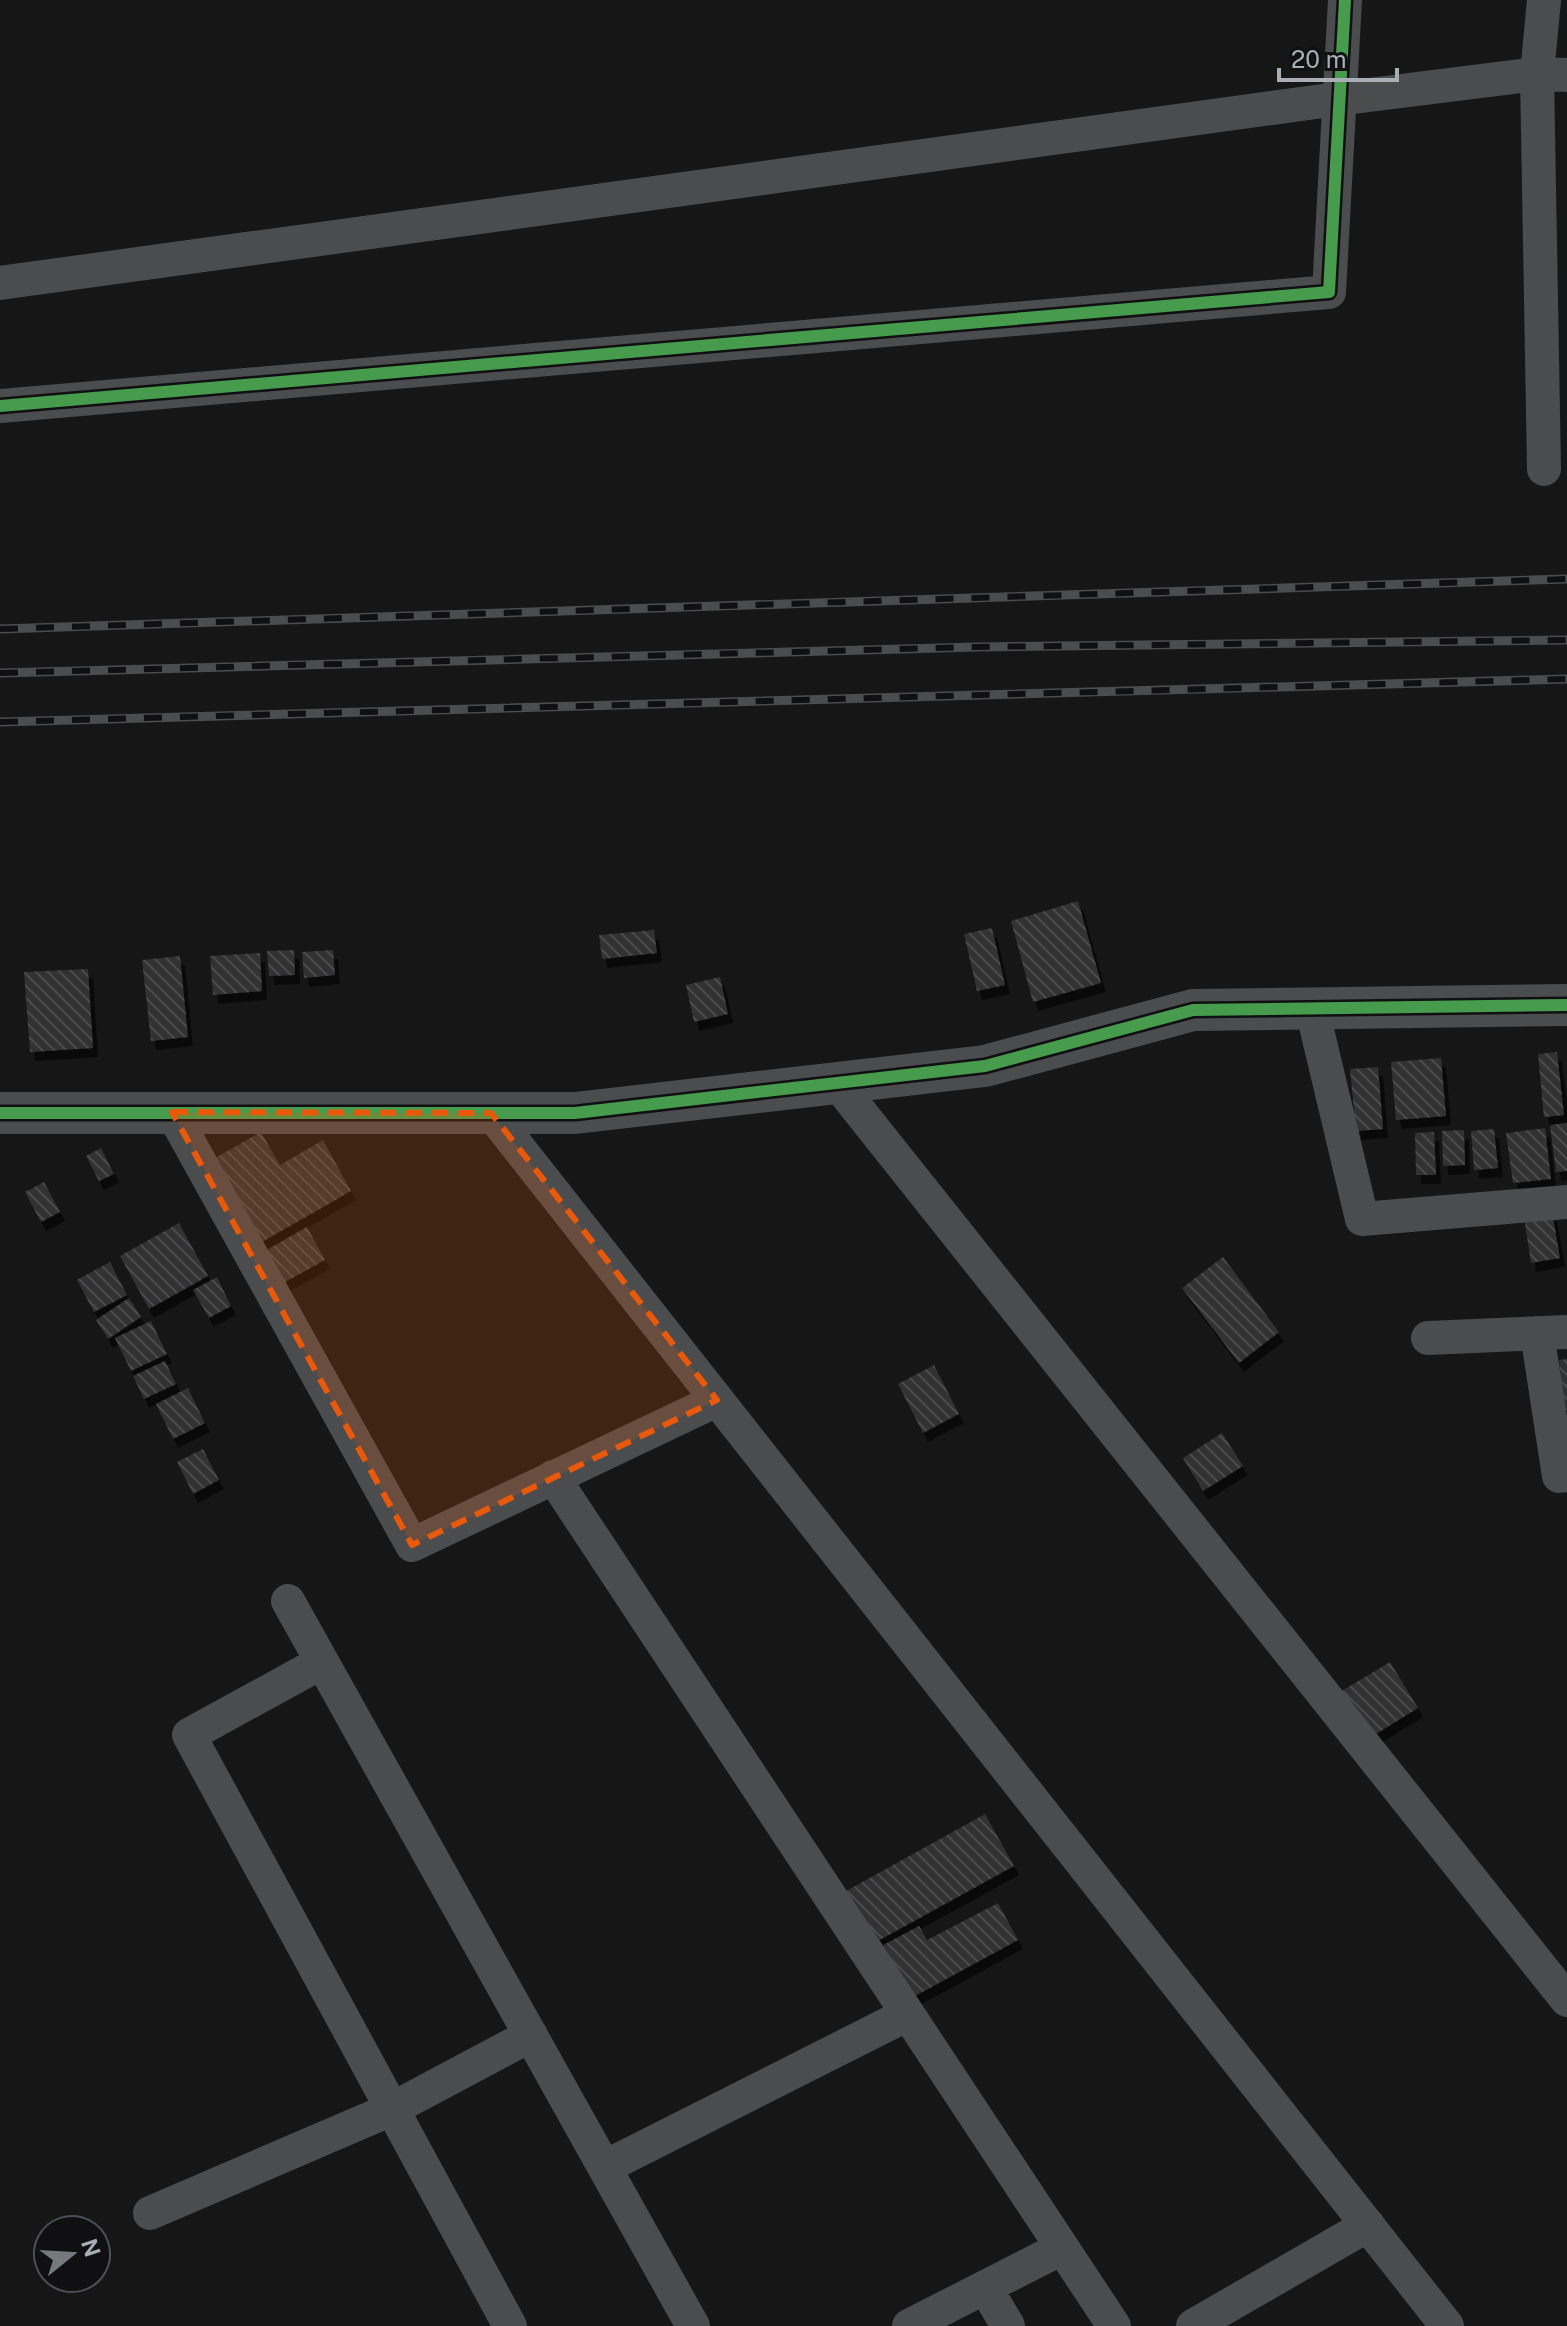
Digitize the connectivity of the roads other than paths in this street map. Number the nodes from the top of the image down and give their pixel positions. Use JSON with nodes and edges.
{"nodes":[{"id":1,"x":1345,"y":0,"type":"edge"},
{"id":2,"x":1544,"y":0,"type":"edge"},
{"id":3,"x":1552,"y":74,"type":"edge"},
{"id":4,"x":1337,"y":99,"type":"junction"},
{"id":5,"x":0,"y":283,"type":"edge"},
{"id":6,"x":0,"y":406,"type":"edge"},
{"id":7,"x":1544,"y":469,"type":"dead end"},
{"id":8,"x":1567,"y":1005,"type":"edge"},
{"id":9,"x":1312,"y":1009,"type":"junction"},
{"id":10,"x":837,"y":1083,"type":"junction"},
{"id":11,"x":172,"y":1112,"type":"junction"},
{"id":12,"x":0,"y":1113,"type":"edge"},
{"id":13,"x":491,"y":1113,"type":"junction"},
{"id":14,"x":1567,"y":1202,"type":"edge"},
{"id":15,"x":1552,"y":1332,"type":"edge"},
{"id":16,"x":1428,"y":1338,"type":"dead end"},
{"id":17,"x":717,"y":1400,"type":"junction"},
{"id":18,"x":1567,"y":1475,"type":"edge"},
{"id":19,"x":553,"y":1477,"type":"junction"},
{"id":20,"x":288,"y":1601,"type":"dead end"},
{"id":21,"x":322,"y":1662,"type":"junction"},
{"id":22,"x":1567,"y":2000,"type":"edge"},
{"id":23,"x":908,"y":2014,"type":"junction"},
{"id":24,"x":531,"y":2035,"type":"junction"},
{"id":25,"x":392,"y":2109,"type":"junction"},
{"id":26,"x":605,"y":2167,"type":"junction"},
{"id":27,"x":150,"y":2213,"type":"dead end"},
{"id":28,"x":1368,"y":2225,"type":"junction"},
{"id":29,"x":1062,"y":2248,"type":"junction"},
{"id":30,"x":985,"y":2287,"type":"junction"},
{"id":31,"x":510,"y":2326,"type":"edge"},
{"id":32,"x":693,"y":2326,"type":"edge"},
{"id":33,"x":909,"y":2326,"type":"edge"},
{"id":34,"x":1008,"y":2326,"type":"edge"},
{"id":35,"x":1114,"y":2326,"type":"edge"},
{"id":36,"x":1193,"y":2326,"type":"edge"},
{"id":37,"x":1447,"y":2326,"type":"edge"}],
"edges":[{"from":1,"to":4,"type":"street"},
{"from":2,"to":3,"type":"street"},
{"from":3,"to":4,"type":"street"},
{"from":3,"to":7,"type":"street"},
{"from":4,"to":5,"type":"street"},
{"from":4,"to":6,"type":"street"},
{"from":8,"to":9,"type":"street"},
{"from":9,"to":10,"type":"street"},
{"from":9,"to":14,"type":"street"},
{"from":10,"to":13,"type":"street"},
{"from":10,"to":22,"type":"street"},
{"from":11,"to":12,"type":"street"},
{"from":11,"to":13,"type":"street"},
{"from":11,"to":19,"type":"street"},
{"from":13,"to":17,"type":"street"},
{"from":15,"to":16,"type":"street"},
{"from":15,"to":18,"type":"street"},
{"from":17,"to":19,"type":"street"},
{"from":17,"to":28,"type":"street"},
{"from":19,"to":23,"type":"street"},
{"from":20,"to":21,"type":"street"},
{"from":21,"to":24,"type":"street"},
{"from":21,"to":25,"type":"street"},
{"from":23,"to":26,"type":"street"},
{"from":23,"to":29,"type":"street"},
{"from":24,"to":25,"type":"street"},
{"from":24,"to":26,"type":"street"},
{"from":25,"to":27,"type":"street"},
{"from":25,"to":31,"type":"street"},
{"from":26,"to":32,"type":"street"},
{"from":28,"to":36,"type":"street"},
{"from":28,"to":37,"type":"street"},
{"from":29,"to":30,"type":"street"},
{"from":29,"to":35,"type":"street"},
{"from":30,"to":33,"type":"street"},
{"from":30,"to":34,"type":"street"}]}
